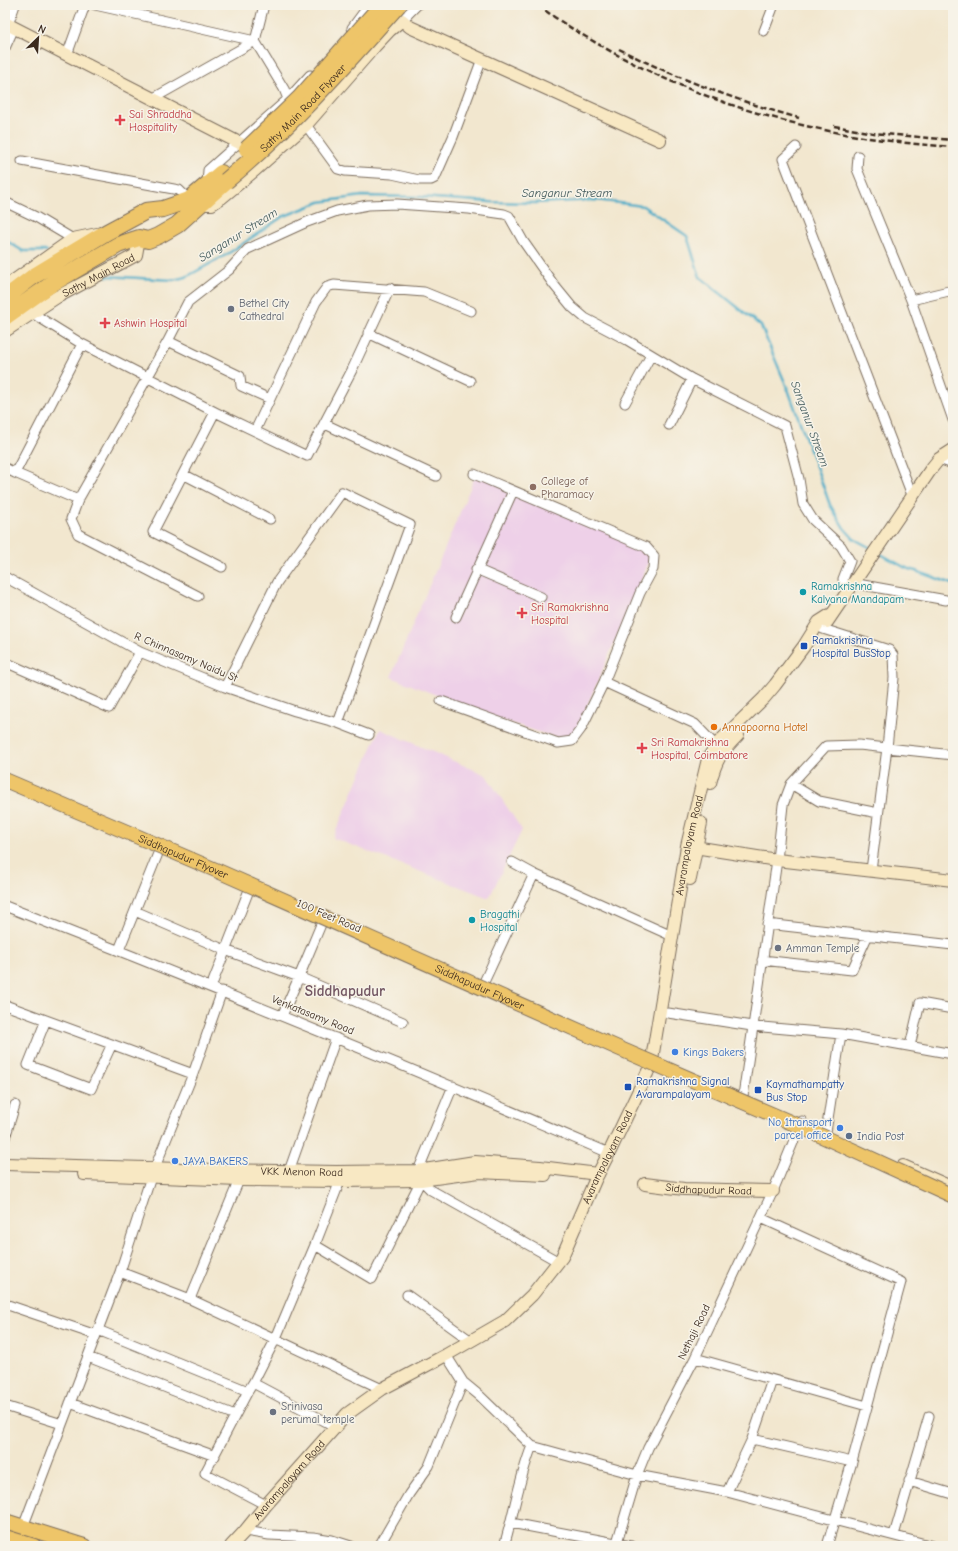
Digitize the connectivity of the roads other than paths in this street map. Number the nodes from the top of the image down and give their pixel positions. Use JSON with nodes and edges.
{"nodes":[{"id":1,"x":15,"y":5,"type":"edge"},
{"id":2,"x":85,"y":5,"type":"edge"},
{"id":3,"x":95,"y":5,"type":"edge"},
{"id":4,"x":264,"y":5,"type":"edge"},
{"id":5,"x":369,"y":5,"type":"edge"},
{"id":6,"x":382,"y":5,"type":"edge"},
{"id":7,"x":398,"y":5,"type":"edge"},
{"id":8,"x":417,"y":5,"type":"edge"},
{"id":9,"x":774,"y":5,"type":"edge"},
{"id":10,"x":402,"y":20,"type":"junction"},
{"id":11,"x":9,"y":25,"type":"edge"},
{"id":12,"x":764,"y":31,"type":"dead end"},
{"id":13,"x":255,"y":41,"type":"junction"},
{"id":14,"x":5,"y":48,"type":"edge"},
{"id":15,"x":67,"y":55,"type":"junction"},
{"id":16,"x":482,"y":59,"type":"junction"},
{"id":17,"x":152,"y":99,"type":"junction"},
{"id":18,"x":288,"y":99,"type":"junction"},
{"id":19,"x":306,"y":125,"type":"junction"},
{"id":20,"x":660,"y":140,"type":"dead end"},
{"id":21,"x":239,"y":142,"type":"junction"},
{"id":22,"x":796,"y":147,"type":"dead end"},
{"id":23,"x":858,"y":156,"type":"dead end"},
{"id":24,"x":268,"y":158,"type":"junction"},
{"id":25,"x":22,"y":161,"type":"dead end"},
{"id":26,"x":224,"y":177,"type":"junction"},
{"id":27,"x":207,"y":184,"type":"junction"},
{"id":28,"x":5,"y":202,"type":"edge"},
{"id":29,"x":195,"y":202,"type":"junction"},
{"id":30,"x":156,"y":210,"type":"junction"},
{"id":31,"x":134,"y":218,"type":"junction"},
{"id":32,"x":106,"y":232,"type":"junction"},
{"id":33,"x":166,"y":232,"type":"junction"},
{"id":34,"x":143,"y":239,"type":"junction"},
{"id":35,"x":72,"y":244,"type":"junction"},
{"id":36,"x":5,"y":287,"type":"edge"},
{"id":37,"x":390,"y":288,"type":"junction"},
{"id":38,"x":953,"y":290,"type":"edge"},
{"id":39,"x":5,"y":298,"type":"edge"},
{"id":40,"x":911,"y":300,"type":"junction"},
{"id":41,"x":471,"y":311,"type":"dead end"},
{"id":42,"x":32,"y":313,"type":"junction"},
{"id":43,"x":5,"y":317,"type":"edge"},
{"id":44,"x":5,"y":331,"type":"edge"},
{"id":45,"x":368,"y":333,"type":"junction"},
{"id":46,"x":168,"y":341,"type":"junction"},
{"id":47,"x":82,"y":344,"type":"junction"},
{"id":48,"x":651,"y":355,"type":"junction"},
{"id":49,"x":147,"y":378,"type":"junction"},
{"id":50,"x":692,"y":379,"type":"junction"},
{"id":51,"x":470,"y":381,"type":"dead end"},
{"id":52,"x":270,"y":399,"type":"junction"},
{"id":53,"x":625,"y":402,"type":"dead end"},
{"id":54,"x":215,"y":412,"type":"junction"},
{"id":55,"x":953,"y":420,"type":"edge"},
{"id":56,"x":325,"y":424,"type":"junction"},
{"id":57,"x":669,"y":425,"type":"dead end"},
{"id":58,"x":255,"y":431,"type":"junction"},
{"id":59,"x":953,"y":450,"type":"edge"},
{"id":60,"x":939,"y":459,"type":"junction"},
{"id":61,"x":953,"y":464,"type":"edge"},
{"id":62,"x":5,"y":468,"type":"edge"},
{"id":63,"x":15,"y":473,"type":"junction"},
{"id":64,"x":183,"y":474,"type":"junction"},
{"id":65,"x":474,"y":474,"type":"dead end"},
{"id":66,"x":436,"y":476,"type":"dead end"},
{"id":67,"x":513,"y":491,"type":"junction"},
{"id":68,"x":912,"y":495,"type":"junction"},
{"id":69,"x":78,"y":500,"type":"junction"},
{"id":70,"x":270,"y":519,"type":"dead end"},
{"id":71,"x":222,"y":567,"type":"dead end"},
{"id":72,"x":476,"y":569,"type":"junction"},
{"id":73,"x":5,"y":577,"type":"edge"},
{"id":74,"x":851,"y":584,"type":"junction"},
{"id":75,"x":198,"y":596,"type":"dead end"},
{"id":76,"x":541,"y":597,"type":"dead end"},
{"id":77,"x":946,"y":600,"type":"dead end"},
{"id":78,"x":830,"y":615,"type":"junction"},
{"id":79,"x":456,"y":617,"type":"dead end"},
{"id":80,"x":823,"y":629,"type":"junction"},
{"id":81,"x":140,"y":652,"type":"junction"},
{"id":82,"x":5,"y":662,"type":"edge"},
{"id":83,"x":604,"y":682,"type":"junction"},
{"id":84,"x":225,"y":687,"type":"junction"},
{"id":85,"x":441,"y":701,"type":"dead end"},
{"id":86,"x":338,"y":723,"type":"junction"},
{"id":87,"x":369,"y":735,"type":"dead end"},
{"id":88,"x":719,"y":748,"type":"junction"},
{"id":89,"x":887,"y":748,"type":"junction"},
{"id":90,"x":953,"y":755,"type":"edge"},
{"id":91,"x":5,"y":776,"type":"edge"},
{"id":92,"x":5,"y":780,"type":"edge"},
{"id":93,"x":791,"y":784,"type":"junction"},
{"id":94,"x":5,"y":785,"type":"edge"},
{"id":95,"x":878,"y":813,"type":"junction"},
{"id":96,"x":691,"y":847,"type":"junction"},
{"id":97,"x":159,"y":851,"type":"junction"},
{"id":98,"x":777,"y":860,"type":"junction"},
{"id":99,"x":512,"y":862,"type":"dead end"},
{"id":100,"x":871,"y":870,"type":"junction"},
{"id":101,"x":534,"y":874,"type":"junction"},
{"id":102,"x":953,"y":880,"type":"edge"},
{"id":103,"x":249,"y":890,"type":"junction"},
{"id":104,"x":5,"y":906,"type":"edge"},
{"id":105,"x":135,"y":911,"type":"junction"},
{"id":106,"x":322,"y":922,"type":"junction"},
{"id":107,"x":767,"y":924,"type":"junction"},
{"id":108,"x":868,"y":935,"type":"junction"},
{"id":109,"x":672,"y":936,"type":"junction"},
{"id":110,"x":953,"y":945,"type":"edge"},
{"id":111,"x":119,"y":950,"type":"junction"},
{"id":112,"x":225,"y":950,"type":"junction"},
{"id":113,"x":762,"y":960,"type":"junction"},
{"id":114,"x":300,"y":977,"type":"junction"},
{"id":115,"x":484,"y":982,"type":"junction"},
{"id":116,"x":210,"y":987,"type":"junction"},
{"id":117,"x":222,"y":991,"type":"junction"},
{"id":118,"x":5,"y":1005,"type":"edge"},
{"id":119,"x":953,"y":1009,"type":"edge"},
{"id":120,"x":668,"y":1013,"type":"junction"},
{"id":121,"x":282,"y":1016,"type":"junction"},
{"id":122,"x":46,"y":1020,"type":"junction"},
{"id":123,"x":403,"y":1022,"type":"dead end"},
{"id":124,"x":752,"y":1026,"type":"junction"},
{"id":125,"x":841,"y":1034,"type":"junction"},
{"id":126,"x":336,"y":1038,"type":"junction"},
{"id":127,"x":112,"y":1044,"type":"junction"},
{"id":128,"x":910,"y":1046,"type":"junction"},
{"id":129,"x":953,"y":1054,"type":"edge"},
{"id":130,"x":654,"y":1061,"type":"junction"},
{"id":131,"x":193,"y":1074,"type":"junction"},
{"id":132,"x":454,"y":1086,"type":"junction"},
{"id":133,"x":742,"y":1096,"type":"junction"},
{"id":134,"x":15,"y":1105,"type":"dead end"},
{"id":135,"x":800,"y":1126,"type":"junction"},
{"id":136,"x":826,"y":1132,"type":"junction"},
{"id":137,"x":5,"y":1138,"type":"edge"},
{"id":138,"x":609,"y":1153,"type":"junction"},
{"id":139,"x":5,"y":1164,"type":"edge"},
{"id":140,"x":5,"y":1171,"type":"edge"},
{"id":141,"x":289,"y":1171,"type":"junction"},
{"id":142,"x":153,"y":1173,"type":"junction"},
{"id":143,"x":239,"y":1175,"type":"junction"},
{"id":144,"x":419,"y":1175,"type":"junction"},
{"id":145,"x":597,"y":1176,"type":"junction"},
{"id":146,"x":340,"y":1180,"type":"junction"},
{"id":147,"x":645,"y":1184,"type":"dead end"},
{"id":148,"x":953,"y":1188,"type":"edge"},
{"id":149,"x":773,"y":1191,"type":"junction"},
{"id":150,"x":953,"y":1196,"type":"edge"},
{"id":151,"x":953,"y":1203,"type":"edge"},
{"id":152,"x":761,"y":1218,"type":"junction"},
{"id":153,"x":315,"y":1245,"type":"junction"},
{"id":154,"x":559,"y":1262,"type":"junction"},
{"id":155,"x":120,"y":1272,"type":"junction"},
{"id":156,"x":407,"y":1294,"type":"dead end"},
{"id":157,"x":190,"y":1299,"type":"junction"},
{"id":158,"x":5,"y":1304,"type":"edge"},
{"id":159,"x":97,"y":1332,"type":"junction"},
{"id":160,"x":276,"y":1338,"type":"junction"},
{"id":161,"x":471,"y":1341,"type":"junction"},
{"id":162,"x":446,"y":1355,"type":"junction"},
{"id":163,"x":88,"y":1357,"type":"junction"},
{"id":164,"x":695,"y":1358,"type":"junction"},
{"id":165,"x":772,"y":1380,"type":"junction"},
{"id":166,"x":463,"y":1382,"type":"junction"},
{"id":167,"x":253,"y":1383,"type":"junction"},
{"id":168,"x":382,"y":1388,"type":"junction"},
{"id":169,"x":248,"y":1392,"type":"junction"},
{"id":170,"x":70,"y":1403,"type":"junction"},
{"id":171,"x":5,"y":1406,"type":"edge"},
{"id":172,"x":868,"y":1406,"type":"junction"},
{"id":173,"x":235,"y":1415,"type":"junction"},
{"id":174,"x":929,"y":1416,"type":"dead end"},
{"id":175,"x":62,"y":1424,"type":"junction"},
{"id":176,"x":336,"y":1427,"type":"junction"},
{"id":177,"x":752,"y":1439,"type":"junction"},
{"id":178,"x":532,"y":1446,"type":"junction"},
{"id":179,"x":215,"y":1456,"type":"junction"},
{"id":180,"x":852,"y":1462,"type":"junction"},
{"id":181,"x":637,"y":1475,"type":"junction"},
{"id":182,"x":909,"y":1481,"type":"junction"},
{"id":183,"x":727,"y":1492,"type":"junction"},
{"id":184,"x":953,"y":1494,"type":"edge"},
{"id":185,"x":266,"y":1505,"type":"junction"},
{"id":186,"x":835,"y":1519,"type":"junction"},
{"id":187,"x":5,"y":1521,"type":"edge"},
{"id":188,"x":511,"y":1523,"type":"junction"},
{"id":189,"x":23,"y":1527,"type":"junction"},
{"id":190,"x":245,"y":1531,"type":"junction"},
{"id":191,"x":894,"y":1535,"type":"junction"},
{"id":192,"x":5,"y":1536,"type":"edge"},
{"id":193,"x":617,"y":1544,"type":"edge"},
{"id":194,"x":34,"y":1546,"type":"edge"},
{"id":195,"x":84,"y":1546,"type":"edge"},
{"id":196,"x":231,"y":1546,"type":"edge"},
{"id":197,"x":351,"y":1546,"type":"edge"},
{"id":198,"x":379,"y":1546,"type":"edge"},
{"id":199,"x":504,"y":1546,"type":"edge"},
{"id":200,"x":631,"y":1546,"type":"edge"},
{"id":201,"x":827,"y":1546,"type":"edge"},
{"id":202,"x":933,"y":1546,"type":"edge"}],
"edges":[{"from":1,"to":11,"type":"street"},
{"from":2,"to":15,"type":"street"},
{"from":3,"to":13,"type":"street"},
{"from":4,"to":13,"type":"street"},
{"from":5,"to":18,"type":"street"},
{"from":6,"to":26,"type":"highway","name":"Sathy Main Road Flyover","bridge":true},
{"from":7,"to":26,"type":"highway","name":"Sathy Main Road Flyover","bridge":true},
{"from":8,"to":10,"type":"street"},
{"from":9,"to":12,"type":"street"},
{"from":10,"to":16,"type":"main road"},
{"from":10,"to":19,"type":"main road"},
{"from":11,"to":14,"type":"street"},
{"from":11,"to":15,"type":"main road"},
{"from":13,"to":17,"type":"street"},
{"from":13,"to":18,"type":"street"},
{"from":15,"to":17,"type":"main road"},
{"from":16,"to":19,"type":"street"},
{"from":16,"to":20,"type":"main road"},
{"from":17,"to":21,"type":"main road"},
{"from":18,"to":21,"type":"street"},
{"from":19,"to":24,"type":"main road"},
{"from":21,"to":24,"type":"main road"},
{"from":21,"to":27,"type":"street"},
{"from":22,"to":68,"type":"street"},
{"from":23,"to":40,"type":"street"},
{"from":24,"to":29,"type":"main road"},
{"from":25,"to":29,"type":"street"},
{"from":26,"to":27,"type":"highway","name":"Sathy Main Road Flyover"},
{"from":26,"to":29,"type":"highway","name":"Sathy Main Road Flyover"},
{"from":27,"to":29,"type":"highway"},
{"from":28,"to":35,"type":"street"},
{"from":29,"to":30,"type":"highway"},
{"from":29,"to":33,"type":"highway"},
{"from":30,"to":31,"type":"highway"},
{"from":30,"to":33,"type":"highway"},
{"from":31,"to":32,"type":"highway"},
{"from":31,"to":34,"type":"highway"},
{"from":32,"to":35,"type":"highway"},
{"from":32,"to":35,"type":"main road"},
{"from":33,"to":34,"type":"highway"},
{"from":34,"to":42,"type":"main road","name":"Sathy Main Road"},
{"from":34,"to":43,"type":"highway"},
{"from":35,"to":36,"type":"main road"},
{"from":35,"to":39,"type":"highway"},
{"from":37,"to":41,"type":"street"},
{"from":37,"to":45,"type":"street"},
{"from":37,"to":52,"type":"street"},
{"from":38,"to":40,"type":"street"},
{"from":40,"to":55,"type":"street"},
{"from":42,"to":44,"type":"main road","name":"Sathy Main Road"},
{"from":42,"to":47,"type":"street"},
{"from":45,"to":51,"type":"street"},
{"from":45,"to":56,"type":"street"},
{"from":46,"to":48,"type":"street"},
{"from":46,"to":49,"type":"street"},
{"from":46,"to":52,"type":"street"},
{"from":47,"to":49,"type":"street"},
{"from":47,"to":63,"type":"street"},
{"from":48,"to":50,"type":"street"},
{"from":48,"to":53,"type":"street"},
{"from":49,"to":54,"type":"street"},
{"from":49,"to":69,"type":"street"},
{"from":50,"to":57,"type":"street"},
{"from":50,"to":74,"type":"street"},
{"from":52,"to":58,"type":"street"},
{"from":54,"to":58,"type":"street"},
{"from":54,"to":64,"type":"street"},
{"from":56,"to":58,"type":"street"},
{"from":56,"to":66,"type":"street"},
{"from":59,"to":60,"type":"main road"},
{"from":60,"to":61,"type":"street"},
{"from":60,"to":68,"type":"main road"},
{"from":62,"to":63,"type":"street"},
{"from":63,"to":69,"type":"street"},
{"from":64,"to":70,"type":"street"},
{"from":64,"to":71,"type":"street"},
{"from":65,"to":67,"type":"street"},
{"from":67,"to":72,"type":"street"},
{"from":67,"to":83,"type":"street"},
{"from":68,"to":74,"type":"main road"},
{"from":69,"to":75,"type":"street"},
{"from":72,"to":76,"type":"street"},
{"from":72,"to":79,"type":"street"},
{"from":73,"to":81,"type":"street","name":"R Chinnasamy Naidu St"},
{"from":74,"to":77,"type":"street"},
{"from":74,"to":78,"type":"main road"},
{"from":78,"to":80,"type":"main road"},
{"from":78,"to":88,"type":"main road"},
{"from":80,"to":88,"type":"main road"},
{"from":80,"to":89,"type":"street"},
{"from":81,"to":82,"type":"street"},
{"from":81,"to":84,"type":"street","name":"R Chinnasamy Naidu St"},
{"from":83,"to":85,"type":"street"},
{"from":83,"to":88,"type":"street"},
{"from":84,"to":86,"type":"street","name":"R Chinnasamy Naidu St"},
{"from":84,"to":86,"type":"street"},
{"from":86,"to":87,"type":"street","name":"R Chinnasamy Naidu St"},
{"from":88,"to":96,"type":"main road"},
{"from":89,"to":90,"type":"street"},
{"from":89,"to":93,"type":"street"},
{"from":89,"to":95,"type":"street"},
{"from":91,"to":115,"type":"main road","name":"100 Feet Road"},
{"from":92,"to":150,"type":"main road","name":"Siddhapudur Flyover","bridge":true},
{"from":93,"to":95,"type":"street"},
{"from":93,"to":98,"type":"street"},
{"from":94,"to":97,"type":"main road","name":"100 Feet Road"},
{"from":95,"to":100,"type":"street"},
{"from":96,"to":98,"type":"main road","name":"Avarampalayam Road"},
{"from":96,"to":109,"type":"main road","name":"Avarampalayam Road"},
{"from":96,"to":120,"type":"main road"},
{"from":97,"to":103,"type":"main road","name":"100 Feet Road"},
{"from":97,"to":105,"type":"street"},
{"from":98,"to":100,"type":"main road","name":"Avarampalayam Road"},
{"from":98,"to":107,"type":"street"},
{"from":99,"to":101,"type":"street"},
{"from":100,"to":102,"type":"main road","name":"Avarampalayam Road"},
{"from":101,"to":109,"type":"street"},
{"from":101,"to":115,"type":"street"},
{"from":103,"to":106,"type":"main road","name":"100 Feet Road"},
{"from":103,"to":112,"type":"street"},
{"from":104,"to":111,"type":"street","name":"Venkatasamy Road"},
{"from":105,"to":111,"type":"street"},
{"from":105,"to":112,"type":"street"},
{"from":106,"to":114,"type":"street"},
{"from":106,"to":130,"type":"main road","name":"100 Feet Road"},
{"from":107,"to":108,"type":"street"},
{"from":107,"to":113,"type":"street"},
{"from":108,"to":110,"type":"street"},
{"from":108,"to":113,"type":"street"},
{"from":109,"to":130,"type":"main road","name":"Avarampalayam Road"},
{"from":111,"to":116,"type":"street","name":"Venkatasamy Road"},
{"from":112,"to":114,"type":"street"},
{"from":112,"to":116,"type":"street"},
{"from":113,"to":124,"type":"street"},
{"from":114,"to":121,"type":"street"},
{"from":114,"to":123,"type":"street"},
{"from":115,"to":130,"type":"main road","name":"100 Feet Road"},
{"from":116,"to":117,"type":"street","name":"Venkatasamy Road"},
{"from":117,"to":121,"type":"street","name":"Venkatasamy Road"},
{"from":117,"to":131,"type":"street"},
{"from":118,"to":122,"type":"street"},
{"from":119,"to":128,"type":"street"},
{"from":120,"to":124,"type":"street"},
{"from":120,"to":130,"type":"main road"},
{"from":121,"to":126,"type":"street","name":"Venkatasamy Road"},
{"from":122,"to":127,"type":"street"},
{"from":122,"to":127,"type":"street"},
{"from":124,"to":125,"type":"street"},
{"from":124,"to":133,"type":"street"},
{"from":125,"to":128,"type":"street"},
{"from":125,"to":136,"type":"street"},
{"from":126,"to":132,"type":"street","name":"Venkatasamy Road"},
{"from":126,"to":141,"type":"street"},
{"from":127,"to":131,"type":"street"},
{"from":128,"to":129,"type":"street"},
{"from":130,"to":133,"type":"main road"},
{"from":130,"to":135,"type":"main road"},
{"from":130,"to":138,"type":"main road","name":"Avarampalayam Road"},
{"from":131,"to":142,"type":"street"},
{"from":132,"to":138,"type":"street","name":"Venkatasamy Road"},
{"from":132,"to":144,"type":"street"},
{"from":133,"to":135,"type":"main road"},
{"from":134,"to":137,"type":"street"},
{"from":135,"to":136,"type":"main road"},
{"from":135,"to":149,"type":"street","name":"Nethaji Road"},
{"from":135,"to":151,"type":"main road"},
{"from":136,"to":148,"type":"main road"},
{"from":138,"to":145,"type":"main road","name":"Avarampalayam Road"},
{"from":139,"to":142,"type":"main road","name":"VKK Menon Road"},
{"from":140,"to":142,"type":"main road","name":"VKK Menon Road"},
{"from":141,"to":143,"type":"main road","name":"VKK Menon Road"},
{"from":141,"to":144,"type":"main road","name":"VKK Menon Road"},
{"from":142,"to":143,"type":"main road","name":"VKK Menon Road"},
{"from":142,"to":155,"type":"street"},
{"from":143,"to":146,"type":"main road","name":"VKK Menon Road"},
{"from":143,"to":157,"type":"street"},
{"from":144,"to":145,"type":"main road","name":"VKK Menon Road"},
{"from":144,"to":146,"type":"main road","name":"VKK Menon Road"},
{"from":144,"to":153,"type":"street"},
{"from":144,"to":154,"type":"street"},
{"from":145,"to":154,"type":"main road","name":"Avarampalayam Road"},
{"from":146,"to":153,"type":"street"},
{"from":147,"to":149,"type":"main road","name":"Siddhapudur Road"},
{"from":149,"to":152,"type":"street","name":"Nethaji Road"},
{"from":152,"to":164,"type":"street","name":"Nethaji Road"},
{"from":152,"to":172,"type":"street"},
{"from":153,"to":160,"type":"street"},
{"from":154,"to":161,"type":"main road","name":"Avarampalayam Road"},
{"from":155,"to":157,"type":"street"},
{"from":155,"to":159,"type":"street"},
{"from":156,"to":161,"type":"street"},
{"from":157,"to":160,"type":"street"},
{"from":158,"to":159,"type":"street"},
{"from":159,"to":163,"type":"street"},
{"from":159,"to":169,"type":"street"},
{"from":160,"to":167,"type":"street"},
{"from":160,"to":168,"type":"street"},
{"from":161,"to":162,"type":"main road","name":"Avarampalayam Road"},
{"from":162,"to":166,"type":"street"},
{"from":162,"to":168,"type":"main road","name":"Avarampalayam Road"},
{"from":163,"to":170,"type":"street"},
{"from":163,"to":173,"type":"street"},
{"from":164,"to":165,"type":"street"},
{"from":164,"to":181,"type":"street","name":"Nethaji Road"},
{"from":165,"to":172,"type":"street"},
{"from":165,"to":177,"type":"street"},
{"from":166,"to":178,"type":"street"},
{"from":166,"to":198,"type":"street"},
{"from":167,"to":169,"type":"street"},
{"from":167,"to":176,"type":"street"},
{"from":168,"to":176,"type":"main road","name":"Avarampalayam Road"},
{"from":169,"to":173,"type":"street"},
{"from":170,"to":175,"type":"street"},
{"from":170,"to":179,"type":"street"},
{"from":171,"to":175,"type":"street"},
{"from":172,"to":180,"type":"street"},
{"from":173,"to":179,"type":"street"},
{"from":174,"to":182,"type":"street"},
{"from":175,"to":189,"type":"street"},
{"from":176,"to":185,"type":"main road","name":"Avarampalayam Road"},
{"from":177,"to":180,"type":"street"},
{"from":177,"to":183,"type":"street"},
{"from":178,"to":181,"type":"street"},
{"from":178,"to":188,"type":"street"},
{"from":179,"to":185,"type":"street"},
{"from":180,"to":186,"type":"street"},
{"from":181,"to":183,"type":"street"},
{"from":181,"to":193,"type":"street","name":"Nethaji Road"},
{"from":182,"to":184,"type":"street"},
{"from":182,"to":191,"type":"street"},
{"from":183,"to":186,"type":"street"},
{"from":185,"to":190,"type":"main road","name":"Avarampalayam Road"},
{"from":186,"to":191,"type":"street"},
{"from":186,"to":201,"type":"street"},
{"from":187,"to":189,"type":"main road"},
{"from":188,"to":193,"type":"street"},
{"from":188,"to":199,"type":"street"},
{"from":189,"to":195,"type":"main road"},
{"from":190,"to":196,"type":"main road","name":"Avarampalayam Road"},
{"from":190,"to":197,"type":"street"},
{"from":191,"to":202,"type":"street"},
{"from":192,"to":194,"type":"main road"},
{"from":193,"to":200,"type":"street"}]}
